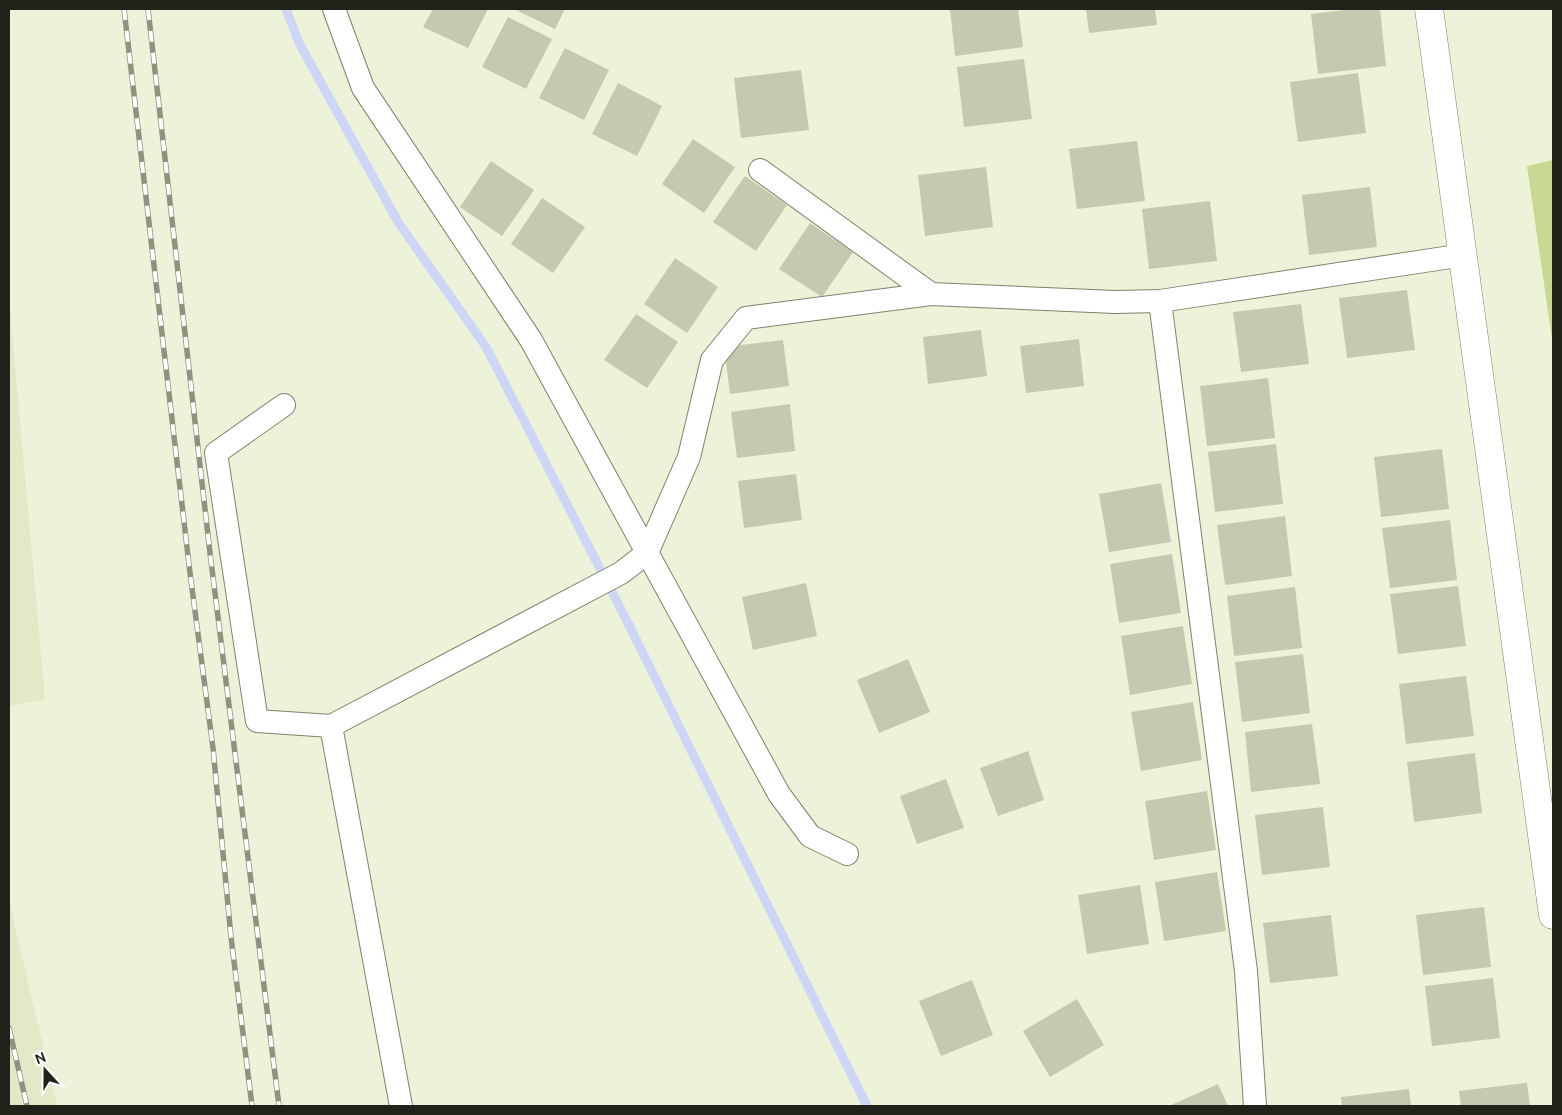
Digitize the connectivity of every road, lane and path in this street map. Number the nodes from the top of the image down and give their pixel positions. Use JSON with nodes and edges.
{"nodes":[{"id":1,"x":334,"y":9,"type":"edge"},
{"id":2,"x":1430,"y":9,"type":"edge"},
{"id":3,"x":760,"y":170,"type":"dead end"},
{"id":4,"x":1464,"y":255,"type":"junction"},
{"id":5,"x":931,"y":294,"type":"junction"},
{"id":6,"x":1160,"y":301,"type":"junction"},
{"id":7,"x":284,"y":405,"type":"dead end"},
{"id":8,"x":647,"y":553,"type":"junction"},
{"id":9,"x":331,"y":726,"type":"junction"},
{"id":10,"x":847,"y":854,"type":"dead end"},
{"id":11,"x":1553,"y":915,"type":"edge"},
{"id":12,"x":402,"y":1106,"type":"edge"},
{"id":13,"x":1256,"y":1106,"type":"edge"}],
"edges":[{"from":1,"to":8,"type":"street"},
{"from":2,"to":4,"type":"main road"},
{"from":3,"to":5,"type":"street"},
{"from":4,"to":6,"type":"street"},
{"from":4,"to":11,"type":"main road"},
{"from":5,"to":6,"type":"street"},
{"from":5,"to":8,"type":"street"},
{"from":6,"to":13,"type":"street"},
{"from":7,"to":9,"type":"street"},
{"from":8,"to":9,"type":"street"},
{"from":8,"to":10,"type":"street"},
{"from":9,"to":12,"type":"street"}]}
